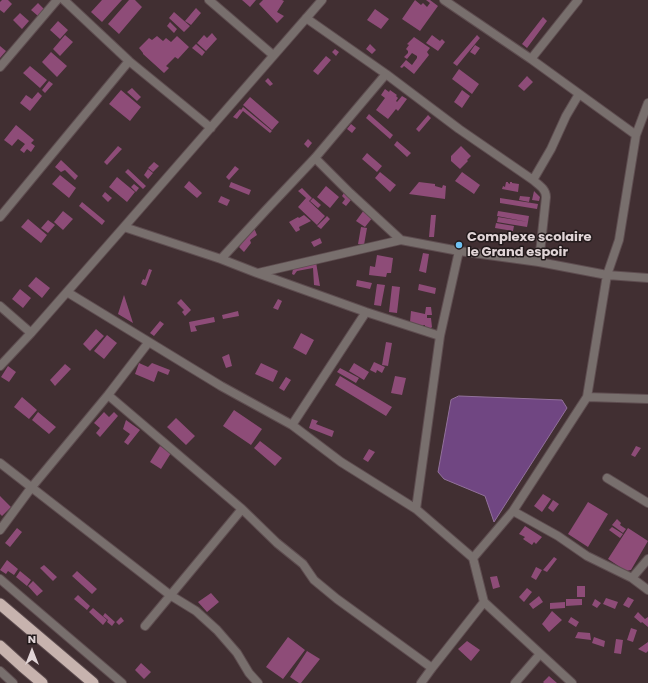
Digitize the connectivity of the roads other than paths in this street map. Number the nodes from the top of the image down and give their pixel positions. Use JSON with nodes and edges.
{"nodes":[{"id":1,"x":57,"y":0,"type":"edge"},
{"id":2,"x":64,"y":0,"type":"edge"},
{"id":3,"x":209,"y":0,"type":"edge"},
{"id":4,"x":322,"y":0,"type":"edge"},
{"id":5,"x":444,"y":0,"type":"edge"},
{"id":6,"x":578,"y":0,"type":"edge"},
{"id":7,"x":306,"y":18,"type":"junction"},
{"id":8,"x":273,"y":55,"type":"junction"},
{"id":9,"x":531,"y":59,"type":"junction"},
{"id":10,"x":129,"y":61,"type":"junction"},
{"id":11,"x":0,"y":67,"type":"edge"},
{"id":12,"x":386,"y":74,"type":"junction"},
{"id":13,"x":579,"y":94,"type":"junction"},
{"id":14,"x":648,"y":103,"type":"edge"},
{"id":15,"x":211,"y":128,"type":"junction"},
{"id":16,"x":636,"y":135,"type":"junction"},
{"id":17,"x":315,"y":158,"type":"junction"},
{"id":18,"x":533,"y":180,"type":"junction"},
{"id":19,"x":0,"y":217,"type":"edge"},
{"id":20,"x":124,"y":227,"type":"junction"},
{"id":21,"x":401,"y":240,"type":"junction"},
{"id":22,"x":459,"y":251,"type":"junction"},
{"id":23,"x":221,"y":259,"type":"junction"},
{"id":24,"x":540,"y":262,"type":"junction"},
{"id":25,"x":257,"y":273,"type":"junction"},
{"id":26,"x":607,"y":275,"type":"junction"},
{"id":27,"x":648,"y":278,"type":"edge"},
{"id":28,"x":67,"y":292,"type":"junction"},
{"id":29,"x":0,"y":306,"type":"edge"},
{"id":30,"x":366,"y":312,"type":"junction"},
{"id":31,"x":31,"y":333,"type":"junction"},
{"id":32,"x":440,"y":336,"type":"junction"},
{"id":33,"x":148,"y":343,"type":"junction"},
{"id":34,"x":0,"y":366,"type":"edge"},
{"id":35,"x":108,"y":395,"type":"junction"},
{"id":36,"x":587,"y":397,"type":"junction"},
{"id":37,"x":648,"y":399,"type":"edge"},
{"id":38,"x":292,"y":425,"type":"junction"},
{"id":39,"x":0,"y":463,"type":"edge"},
{"id":40,"x":607,"y":478,"type":"dead end"},
{"id":41,"x":31,"y":488,"type":"junction"},
{"id":42,"x":648,"y":503,"type":"edge"},
{"id":43,"x":242,"y":509,"type":"junction"},
{"id":44,"x":416,"y":509,"type":"junction"},
{"id":45,"x":513,"y":511,"type":"junction"},
{"id":46,"x":0,"y":530,"type":"edge"},
{"id":47,"x":472,"y":558,"type":"junction"},
{"id":48,"x":648,"y":559,"type":"edge"},
{"id":49,"x":632,"y":578,"type":"junction"},
{"id":50,"x":0,"y":579,"type":"edge"},
{"id":51,"x":648,"y":590,"type":"edge"},
{"id":52,"x":170,"y":595,"type":"junction"},
{"id":53,"x":484,"y":602,"type":"junction"},
{"id":54,"x":0,"y":604,"type":"edge"},
{"id":55,"x":145,"y":626,"type":"dead end"},
{"id":56,"x":0,"y":646,"type":"edge"},
{"id":57,"x":540,"y":654,"type":"junction"},
{"id":58,"x":432,"y":668,"type":"junction"},
{"id":59,"x":0,"y":671,"type":"edge"},
{"id":60,"x":13,"y":683,"type":"edge"},
{"id":61,"x":42,"y":683,"type":"edge"},
{"id":62,"x":93,"y":683,"type":"edge"},
{"id":63,"x":122,"y":683,"type":"edge"},
{"id":64,"x":258,"y":683,"type":"edge"},
{"id":65,"x":422,"y":683,"type":"edge"},
{"id":66,"x":515,"y":683,"type":"edge"},
{"id":67,"x":572,"y":683,"type":"edge"}],
"edges":[{"from":1,"to":11,"type":"street"},
{"from":2,"to":10,"type":"street"},
{"from":3,"to":8,"type":"street"},
{"from":4,"to":7,"type":"street"},
{"from":5,"to":9,"type":"street"},
{"from":6,"to":9,"type":"street"},
{"from":7,"to":8,"type":"street"},
{"from":7,"to":12,"type":"street"},
{"from":8,"to":15,"type":"street"},
{"from":9,"to":13,"type":"street"},
{"from":10,"to":15,"type":"street"},
{"from":10,"to":19,"type":"street"},
{"from":12,"to":17,"type":"street"},
{"from":12,"to":18,"type":"street"},
{"from":13,"to":16,"type":"street"},
{"from":13,"to":18,"type":"street"},
{"from":14,"to":16,"type":"street"},
{"from":15,"to":20,"type":"street"},
{"from":16,"to":26,"type":"street"},
{"from":17,"to":21,"type":"street"},
{"from":17,"to":23,"type":"street"},
{"from":18,"to":24,"type":"street"},
{"from":20,"to":23,"type":"street"},
{"from":20,"to":28,"type":"street"},
{"from":21,"to":22,"type":"street"},
{"from":21,"to":25,"type":"street"},
{"from":22,"to":24,"type":"street"},
{"from":22,"to":32,"type":"street"},
{"from":23,"to":25,"type":"street"},
{"from":24,"to":26,"type":"street"},
{"from":25,"to":30,"type":"street"},
{"from":26,"to":27,"type":"street"},
{"from":26,"to":36,"type":"street"},
{"from":28,"to":31,"type":"street"},
{"from":28,"to":33,"type":"street"},
{"from":29,"to":31,"type":"street"},
{"from":30,"to":32,"type":"street"},
{"from":30,"to":38,"type":"street"},
{"from":31,"to":34,"type":"street"},
{"from":32,"to":44,"type":"street"},
{"from":33,"to":35,"type":"street"},
{"from":33,"to":38,"type":"street"},
{"from":35,"to":41,"type":"street"},
{"from":35,"to":43,"type":"street"},
{"from":36,"to":37,"type":"street"},
{"from":36,"to":45,"type":"street"},
{"from":38,"to":44,"type":"street"},
{"from":39,"to":41,"type":"street"},
{"from":40,"to":42,"type":"street"},
{"from":41,"to":46,"type":"street"},
{"from":41,"to":52,"type":"street"},
{"from":43,"to":52,"type":"street"},
{"from":43,"to":58,"type":"street"},
{"from":44,"to":47,"type":"street"},
{"from":45,"to":47,"type":"street"},
{"from":45,"to":49,"type":"street"},
{"from":47,"to":53,"type":"street"},
{"from":48,"to":49,"type":"street"},
{"from":49,"to":51,"type":"street"},
{"from":50,"to":63,"type":"street"},
{"from":52,"to":55,"type":"street"},
{"from":52,"to":64,"type":"street"},
{"from":53,"to":57,"type":"street"},
{"from":53,"to":58,"type":"street"},
{"from":54,"to":62,"type":"highway"},
{"from":56,"to":61,"type":"highway"},
{"from":57,"to":66,"type":"street"},
{"from":57,"to":67,"type":"street"},
{"from":58,"to":65,"type":"street"},
{"from":59,"to":60,"type":"street"}]}
